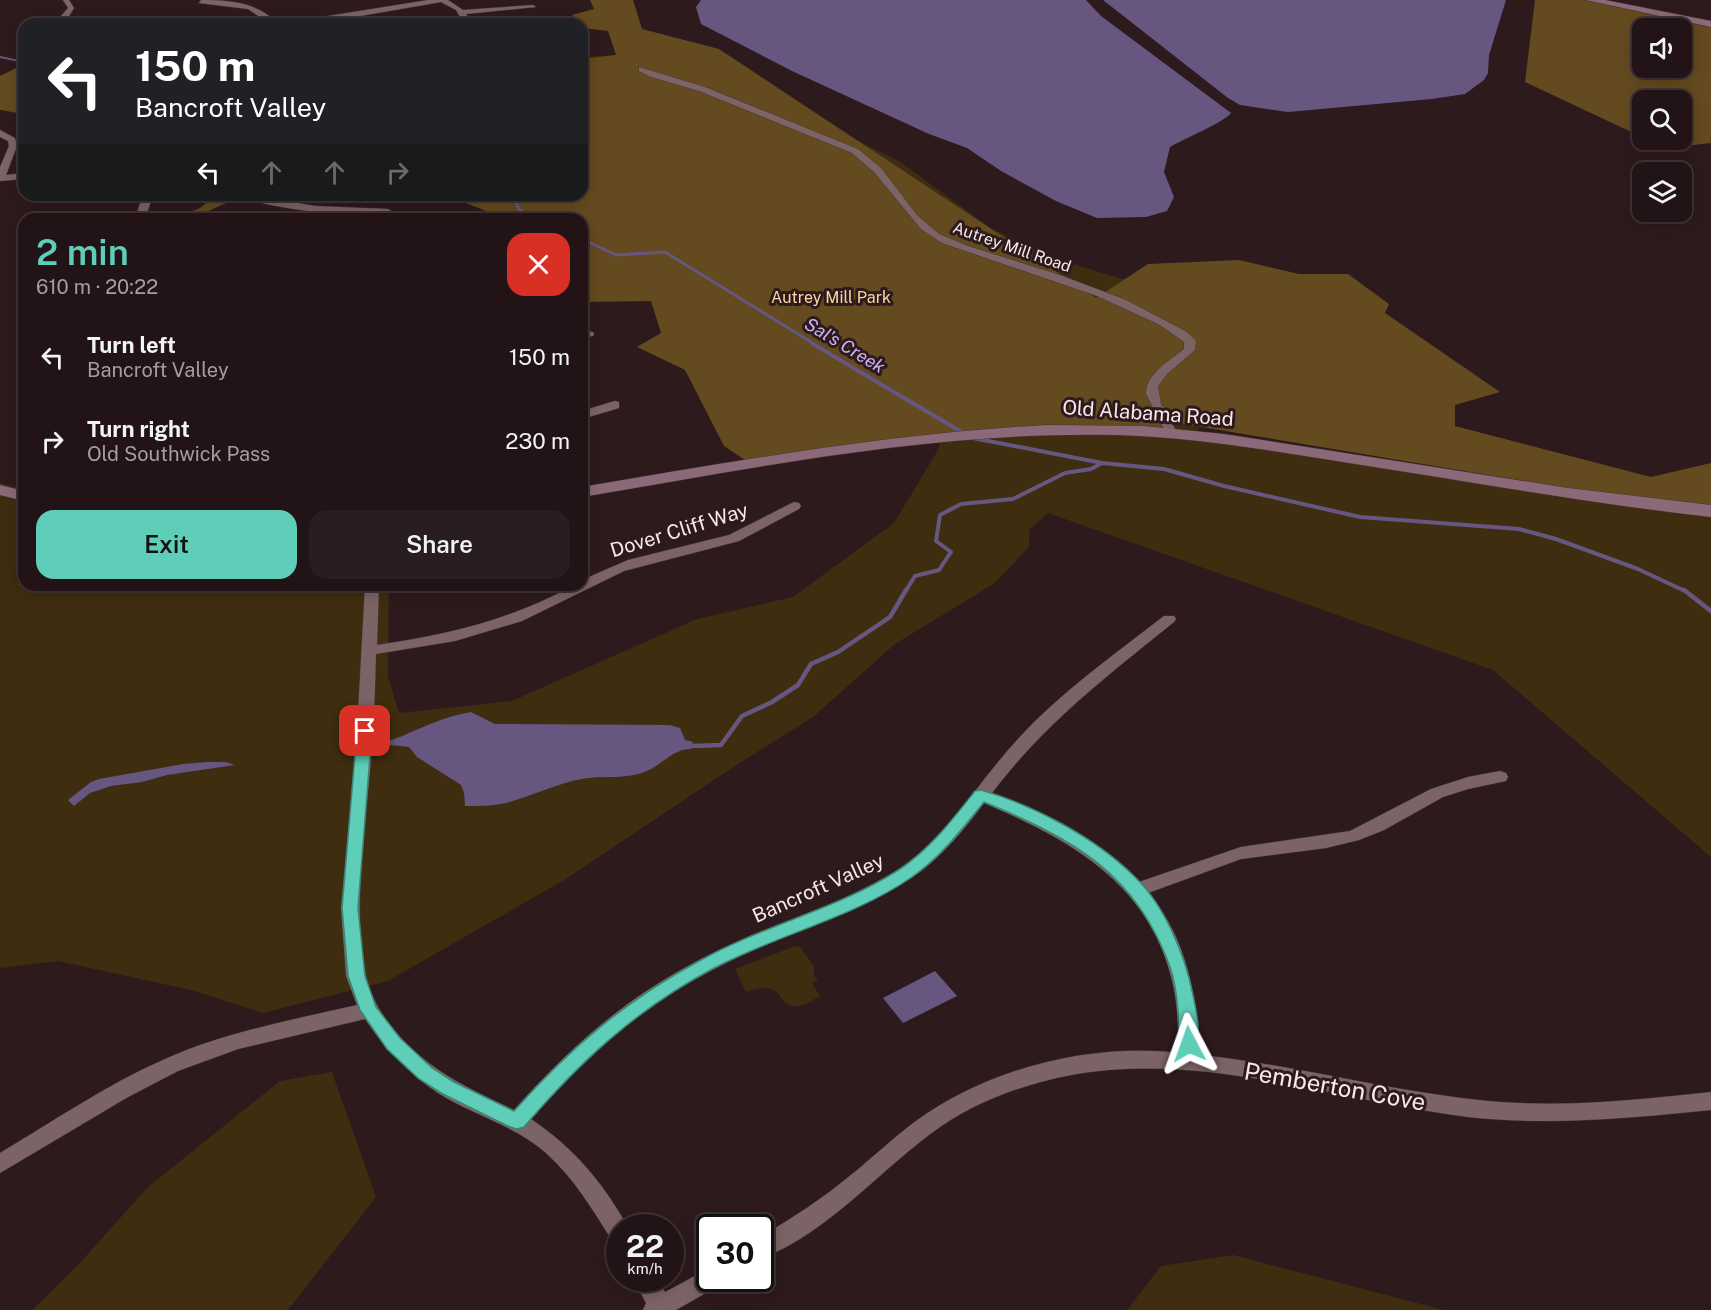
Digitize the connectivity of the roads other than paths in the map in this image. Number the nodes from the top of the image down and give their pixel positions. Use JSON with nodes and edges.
{"nodes":[{"id":1,"x":66,"y":0,"type":"edge"},
{"id":2,"x":441,"y":0,"type":"edge"},
{"id":3,"x":1591,"y":0,"type":"edge"},
{"id":4,"x":201,"y":2,"type":"dead end"},
{"id":5,"x":533,"y":7,"type":"dead end"},
{"id":6,"x":462,"y":12,"type":"junction"},
{"id":7,"x":65,"y":18,"type":"edge"},
{"id":8,"x":267,"y":18,"type":"edge"},
{"id":9,"x":335,"y":18,"type":"edge"},
{"id":10,"x":465,"y":18,"type":"edge"},
{"id":11,"x":1711,"y":24,"type":"edge"},
{"id":12,"x":642,"y":69,"type":"dead end"},
{"id":13,"x":0,"y":133,"type":"edge"},
{"id":14,"x":18,"y":176,"type":"edge"},
{"id":15,"x":0,"y":178,"type":"edge"},
{"id":16,"x":266,"y":201,"type":"edge"},
{"id":17,"x":320,"y":211,"type":"junction"},
{"id":18,"x":388,"y":212,"type":"dead end"},
{"id":19,"x":318,"y":213,"type":"edge"},
{"id":20,"x":615,"y":405,"type":"dead end"},
{"id":21,"x":588,"y":413,"type":"edge"},
{"id":22,"x":1172,"y":434,"type":"junction"},
{"id":23,"x":0,"y":490,"type":"edge"},
{"id":24,"x":588,"y":491,"type":"edge"},
{"id":25,"x":18,"y":494,"type":"edge"},
{"id":26,"x":794,"y":506,"type":"dead end"},
{"id":27,"x":1711,"y":511,"type":"edge"},
{"id":28,"x":588,"y":584,"type":"edge"},
{"id":29,"x":372,"y":591,"type":"edge"},
{"id":30,"x":574,"y":591,"type":"edge"},
{"id":31,"x":1168,"y":619,"type":"dead end"},
{"id":32,"x":369,"y":651,"type":"junction"},
{"id":33,"x":1500,"y":777,"type":"dead end"},
{"id":34,"x":981,"y":795,"type":"junction"},
{"id":35,"x":1137,"y":890,"type":"junction"},
{"id":36,"x":369,"y":1010,"type":"junction"},
{"id":37,"x":1190,"y":1061,"type":"junction"},
{"id":38,"x":1711,"y":1101,"type":"edge"},
{"id":39,"x":517,"y":1121,"type":"junction"},
{"id":40,"x":0,"y":1164,"type":"edge"},
{"id":41,"x":608,"y":1214,"type":"edge"},
{"id":42,"x":774,"y":1241,"type":"edge"},
{"id":43,"x":696,"y":1287,"type":"edge"},
{"id":44,"x":651,"y":1292,"type":"edge"},
{"id":45,"x":659,"y":1309,"type":"edge"}],
"edges":[{"from":1,"to":7,"type":"street"},
{"from":2,"to":6,"type":"street"},
{"from":2,"to":9,"type":"street"},
{"from":3,"to":11,"type":"main road"},
{"from":4,"to":8,"type":"street"},
{"from":5,"to":6,"type":"street"},
{"from":6,"to":10,"type":"street"},
{"from":12,"to":22,"type":"street","name":"Autrey Mill Road"},
{"from":13,"to":15,"type":"street"},
{"from":14,"to":15,"type":"street"},
{"from":16,"to":17,"type":"street"},
{"from":17,"to":18,"type":"street"},
{"from":17,"to":19,"type":"street"},
{"from":20,"to":21,"type":"street"},
{"from":22,"to":24,"type":"main road","name":"Old Alabama Road"},
{"from":22,"to":27,"type":"main road","name":"Old Alabama Road"},
{"from":23,"to":25,"type":"main road"},
{"from":26,"to":28,"type":"street","name":"Dover Cliff Way"},
{"from":29,"to":32,"type":"street"},
{"from":30,"to":32,"type":"street","name":"Dover Cliff Way"},
{"from":31,"to":34,"type":"street","name":"Bancroft Valley"},
{"from":32,"to":36,"type":"street"},
{"from":33,"to":35,"type":"street"},
{"from":34,"to":35,"type":"street"},
{"from":34,"to":39,"type":"street","name":"Bancroft Valley"},
{"from":35,"to":37,"type":"street"},
{"from":36,"to":39,"type":"street"},
{"from":36,"to":40,"type":"street"},
{"from":37,"to":38,"type":"street","name":"Pemberton Cove"},
{"from":37,"to":42,"type":"street","name":"Pemberton Cove"},
{"from":39,"to":41,"type":"street"},
{"from":43,"to":45,"type":"street"},
{"from":44,"to":45,"type":"street"}]}
